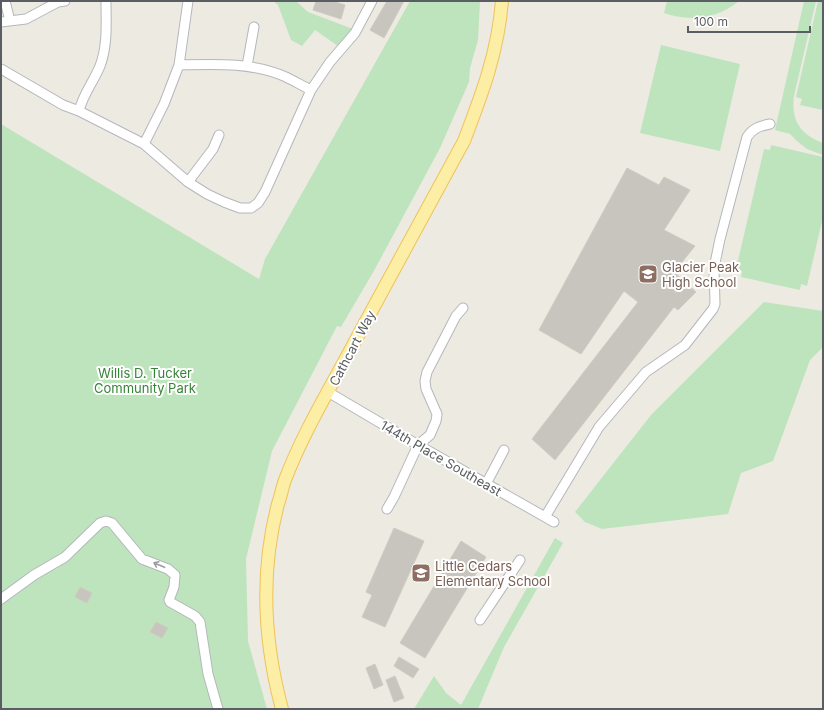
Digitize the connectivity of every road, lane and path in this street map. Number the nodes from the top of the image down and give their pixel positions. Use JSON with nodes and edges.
{"nodes":[{"id":1,"x":5,"y":1,"type":"edge"},
{"id":2,"x":65,"y":1,"type":"edge"},
{"id":3,"x":106,"y":1,"type":"edge"},
{"id":4,"x":188,"y":1,"type":"edge"},
{"id":5,"x":372,"y":1,"type":"edge"},
{"id":6,"x":502,"y":1,"type":"edge"},
{"id":7,"x":6,"y":22,"type":"edge"},
{"id":8,"x":254,"y":28,"type":"dead end"},
{"id":9,"x":178,"y":65,"type":"junction"},
{"id":10,"x":247,"y":66,"type":"junction"},
{"id":11,"x":1,"y":69,"type":"edge"},
{"id":12,"x":311,"y":90,"type":"junction"},
{"id":13,"x":79,"y":111,"type":"junction"},
{"id":14,"x":770,"y":124,"type":"dead end"},
{"id":15,"x":219,"y":135,"type":"dead end"},
{"id":16,"x":144,"y":144,"type":"junction"},
{"id":17,"x":188,"y":182,"type":"junction"},
{"id":18,"x":463,"y":308,"type":"dead end"},
{"id":19,"x":328,"y":392,"type":"junction"},
{"id":20,"x":418,"y":445,"type":"junction"},
{"id":21,"x":504,"y":450,"type":"dead end"},
{"id":22,"x":486,"y":484,"type":"junction"},
{"id":23,"x":387,"y":509,"type":"dead end"},
{"id":24,"x":545,"y":517,"type":"junction"},
{"id":25,"x":554,"y":522,"type":"dead end"},
{"id":26,"x":520,"y":560,"type":"dead end"},
{"id":27,"x":1,"y":599,"type":"edge"},
{"id":28,"x":480,"y":620,"type":"dead end"},
{"id":29,"x":218,"y":709,"type":"edge"},
{"id":30,"x":282,"y":709,"type":"edge"}],
"edges":[{"from":1,"to":7,"type":"street"},
{"from":2,"to":7,"type":"street"},
{"from":3,"to":13,"type":"street"},
{"from":4,"to":9,"type":"street"},
{"from":5,"to":12,"type":"street"},
{"from":6,"to":19,"type":"main road","name":"Cathcart Way"},
{"from":8,"to":10,"type":"street"},
{"from":9,"to":10,"type":"street"},
{"from":9,"to":16,"type":"street"},
{"from":10,"to":12,"type":"street"},
{"from":11,"to":13,"type":"street"},
{"from":12,"to":17,"type":"street"},
{"from":13,"to":16,"type":"street"},
{"from":14,"to":24,"type":"street"},
{"from":15,"to":17,"type":"street"},
{"from":16,"to":17,"type":"street"},
{"from":18,"to":20,"type":"street"},
{"from":19,"to":20,"type":"street","name":"144th Place Southeast"},
{"from":19,"to":30,"type":"main road","name":"Cathcart Way"},
{"from":20,"to":22,"type":"street","name":"144th Place Southeast"},
{"from":20,"to":23,"type":"street"},
{"from":21,"to":22,"type":"street"},
{"from":22,"to":24,"type":"street","name":"144th Place Southeast"},
{"from":24,"to":25,"type":"street","name":"144th Place Southeast"},
{"from":26,"to":28,"type":"street"},
{"from":29,"to":27,"type":"street","one_way":true}]}
